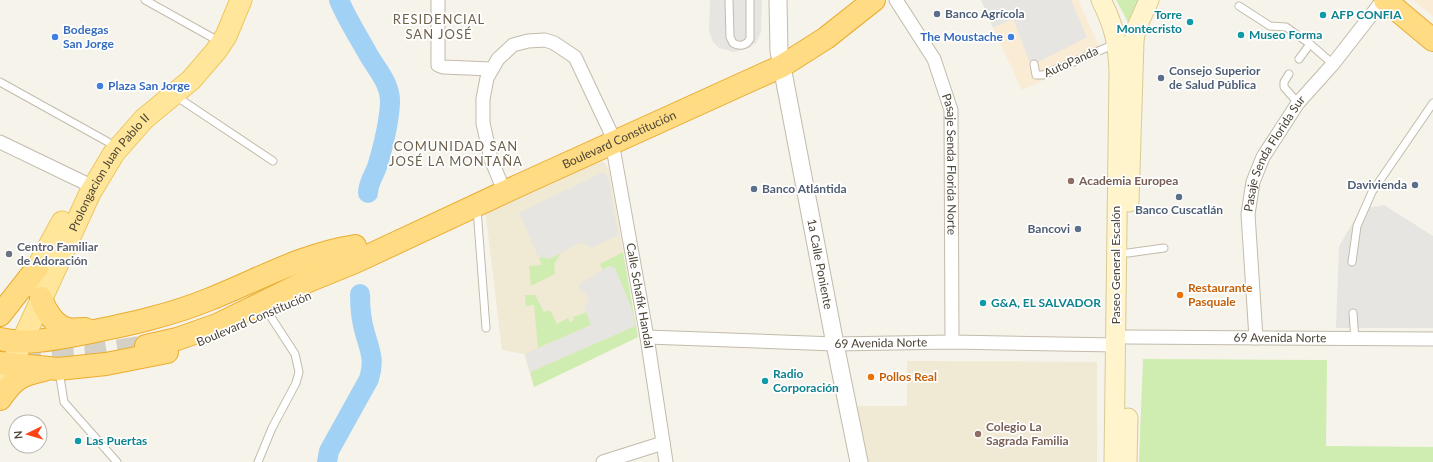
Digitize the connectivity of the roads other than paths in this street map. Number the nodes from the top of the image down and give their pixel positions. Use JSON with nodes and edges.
{"nodes":[{"id":1,"x":145,"y":0,"type":"edge"},
{"id":2,"x":231,"y":0,"type":"edge"},
{"id":3,"x":241,"y":0,"type":"edge"},
{"id":4,"x":438,"y":0,"type":"edge"},
{"id":5,"x":729,"y":0,"type":"edge"},
{"id":6,"x":750,"y":0,"type":"edge"},
{"id":7,"x":778,"y":0,"type":"edge"},
{"id":8,"x":854,"y":0,"type":"edge"},
{"id":9,"x":874,"y":0,"type":"edge"},
{"id":10,"x":896,"y":0,"type":"edge"},
{"id":11,"x":1101,"y":0,"type":"edge"},
{"id":12,"x":1149,"y":0,"type":"edge"},
{"id":13,"x":1384,"y":0,"type":"edge"},
{"id":14,"x":1406,"y":0,"type":"edge"},
{"id":15,"x":1239,"y":6,"type":"dead end"},
{"id":16,"x":1433,"y":22,"type":"edge"},
{"id":17,"x":213,"y":38,"type":"junction"},
{"id":18,"x":1433,"y":40,"type":"edge"},
{"id":19,"x":1118,"y":43,"type":"junction"},
{"id":20,"x":1310,"y":44,"type":"junction"},
{"id":21,"x":780,"y":59,"type":"junction"},
{"id":22,"x":1299,"y":59,"type":"dead end"},
{"id":23,"x":1034,"y":64,"type":"dead end"},
{"id":24,"x":1333,"y":64,"type":"junction"},
{"id":25,"x":491,"y":69,"type":"junction"},
{"id":26,"x":1289,"y":74,"type":"dead end"},
{"id":27,"x":0,"y":82,"type":"edge"},
{"id":28,"x":174,"y":95,"type":"junction"},
{"id":29,"x":1298,"y":103,"type":"junction"},
{"id":30,"x":1433,"y":103,"type":"edge"},
{"id":31,"x":611,"y":137,"type":"junction"},
{"id":32,"x":0,"y":142,"type":"edge"},
{"id":33,"x":108,"y":142,"type":"junction"},
{"id":34,"x":274,"y":161,"type":"dead end"},
{"id":35,"x":500,"y":181,"type":"junction"},
{"id":36,"x":83,"y":182,"type":"junction"},
{"id":37,"x":476,"y":204,"type":"junction"},
{"id":38,"x":1164,"y":248,"type":"dead end"},
{"id":39,"x":1128,"y":253,"type":"junction"},
{"id":40,"x":355,"y":254,"type":"junction"},
{"id":41,"x":1352,"y":262,"type":"dead end"},
{"id":42,"x":37,"y":268,"type":"junction"},
{"id":43,"x":41,"y":298,"type":"junction"},
{"id":44,"x":1353,"y":313,"type":"dead end"},
{"id":45,"x":269,"y":314,"type":"junction"},
{"id":46,"x":0,"y":315,"type":"edge"},
{"id":47,"x":112,"y":328,"type":"junction"},
{"id":48,"x":486,"y":328,"type":"dead end"},
{"id":49,"x":647,"y":337,"type":"junction"},
{"id":50,"x":1256,"y":338,"type":"junction"},
{"id":51,"x":145,"y":339,"type":"tunnel mouth"},
{"id":52,"x":1433,"y":339,"type":"edge"},
{"id":53,"x":1355,"y":340,"type":"junction"},
{"id":54,"x":10,"y":341,"type":"edge"},
{"id":55,"x":1121,"y":341,"type":"junction"},
{"id":56,"x":952,"y":342,"type":"junction"},
{"id":57,"x":835,"y":344,"type":"junction"},
{"id":58,"x":4,"y":363,"type":"edge"},
{"id":59,"x":55,"y":368,"type":"junction"},
{"id":60,"x":0,"y":391,"type":"edge"},
{"id":61,"x":0,"y":399,"type":"edge"},
{"id":62,"x":663,"y":443,"type":"junction"},
{"id":63,"x":117,"y":462,"type":"edge"},
{"id":64,"x":258,"y":462,"type":"edge"},
{"id":65,"x":602,"y":462,"type":"edge"},
{"id":66,"x":666,"y":462,"type":"edge"},
{"id":67,"x":859,"y":462,"type":"edge"},
{"id":68,"x":1114,"y":462,"type":"edge"},
{"id":69,"x":1128,"y":462,"type":"edge"}],
"edges":[{"from":1,"to":17,"type":"lane"},
{"from":2,"to":17,"type":"main road","name":"Prolongacion Juan Pablo II"},
{"from":3,"to":28,"type":"main road","name":"Prolongacion Juan Pablo II"},
{"from":4,"to":25,"type":"street"},
{"from":5,"to":6,"type":"lane"},
{"from":7,"to":21,"type":"street","name":"1a Calle Poniente"},
{"from":8,"to":21,"type":"highway","name":"Boulevard Constitución"},
{"from":9,"to":21,"type":"highway","name":"Boulevard Constitución"},
{"from":10,"to":56,"type":"street","name":"Pasaje Senda Florida Norte"},
{"from":11,"to":19,"type":"main road","name":"Paseo General Escalón"},
{"from":12,"to":39,"type":"main road","name":"Paseo General Escalón"},
{"from":13,"to":18,"type":"highway"},
{"from":13,"to":24,"type":"street","name":"Pasaje Senda Florida Sur"},
{"from":14,"to":16,"type":"highway"},
{"from":15,"to":20,"type":"lane"},
{"from":17,"to":33,"type":"main road","name":"Prolongacion Juan Pablo II"},
{"from":19,"to":23,"type":"lane","name":"AutoPanda"},
{"from":19,"to":55,"type":"main road","name":"Paseo General Escalón"},
{"from":20,"to":22,"type":"lane"},
{"from":20,"to":24,"type":"lane"},
{"from":21,"to":31,"type":"highway","name":"Boulevard Constitución"},
{"from":21,"to":57,"type":"street","name":"1a Calle Poniente"},
{"from":24,"to":29,"type":"street","name":"Pasaje Senda Florida Sur"},
{"from":25,"to":31,"type":"street","name":"Calle Schafik Handal"},
{"from":25,"to":35,"type":"street"},
{"from":26,"to":29,"type":"lane"},
{"from":27,"to":33,"type":"lane"},
{"from":28,"to":34,"type":"lane"},
{"from":28,"to":43,"type":"main road","name":"Prolongacion Juan Pablo II"},
{"from":29,"to":50,"type":"street","name":"Pasaje Senda Florida Sur"},
{"from":30,"to":41,"type":"lane"},
{"from":31,"to":35,"type":"highway","name":"Boulevard Constitución"},
{"from":31,"to":37,"type":"highway","name":"Boulevard Constitución"},
{"from":31,"to":49,"type":"street","name":"Calle Schafik Handal"},
{"from":32,"to":36,"type":"street"},
{"from":33,"to":36,"type":"main road","name":"Prolongacion Juan Pablo II"},
{"from":35,"to":40,"type":"highway","name":"Boulevard Constitución"},
{"from":36,"to":42,"type":"main road","name":"Prolongacion Juan Pablo II"},
{"from":37,"to":40,"type":"highway","name":"Boulevard Constitución"},
{"from":37,"to":48,"type":"lane"},
{"from":38,"to":39,"type":"lane"},
{"from":39,"to":55,"type":"main road","name":"Paseo General Escalón"},
{"from":40,"to":45,"type":"highway","name":"Boulevard Constitución"},
{"from":40,"to":47,"type":"highway","name":"Boulevard Constitución"},
{"from":40,"to":51,"type":"highway","name":"Boulevard Constitución"},
{"from":42,"to":46,"type":"highway"},
{"from":42,"to":54,"type":"main road","name":"Prolongacion Juan Pablo II"},
{"from":43,"to":47,"type":"highway"},
{"from":43,"to":54,"type":"main road","name":"Prolongacion Juan Pablo II"},
{"from":44,"to":53,"type":"lane"},
{"from":45,"to":59,"type":"highway","name":"Boulevard Constitución"},
{"from":45,"to":64,"type":"lane"},
{"from":47,"to":54,"type":"highway","name":"Boulevard Constitución"},
{"from":49,"to":57,"type":"street","name":"69 Avenida Norte"},
{"from":49,"to":62,"type":"street","name":"Calle Schafik Handal"},
{"from":50,"to":53,"type":"street","name":"69 Avenida Norte"},
{"from":50,"to":55,"type":"street","name":"69 Avenida Norte"},
{"from":52,"to":53,"type":"street","name":"69 Avenida Norte"},
{"from":54,"to":58,"type":"main road","name":"Prolongacion Juan Pablo II"},
{"from":55,"to":56,"type":"street","name":"69 Avenida Norte"},
{"from":55,"to":68,"type":"main road","name":"Paseo General Escalón"},
{"from":55,"to":69,"type":"main road","name":"Paseo General Escalón"},
{"from":56,"to":57,"type":"street","name":"69 Avenida Norte"},
{"from":57,"to":67,"type":"street","name":"1a Calle Poniente"},
{"from":58,"to":59,"type":"highway","name":"Boulevard Constitución"},
{"from":58,"to":60,"type":"main road","name":"Prolongacion Juan Pablo II"},
{"from":59,"to":61,"type":"highway"},
{"from":59,"to":63,"type":"lane"},
{"from":62,"to":65,"type":"street"},
{"from":62,"to":66,"type":"street","name":"Calle Schafik Handal"}]}
